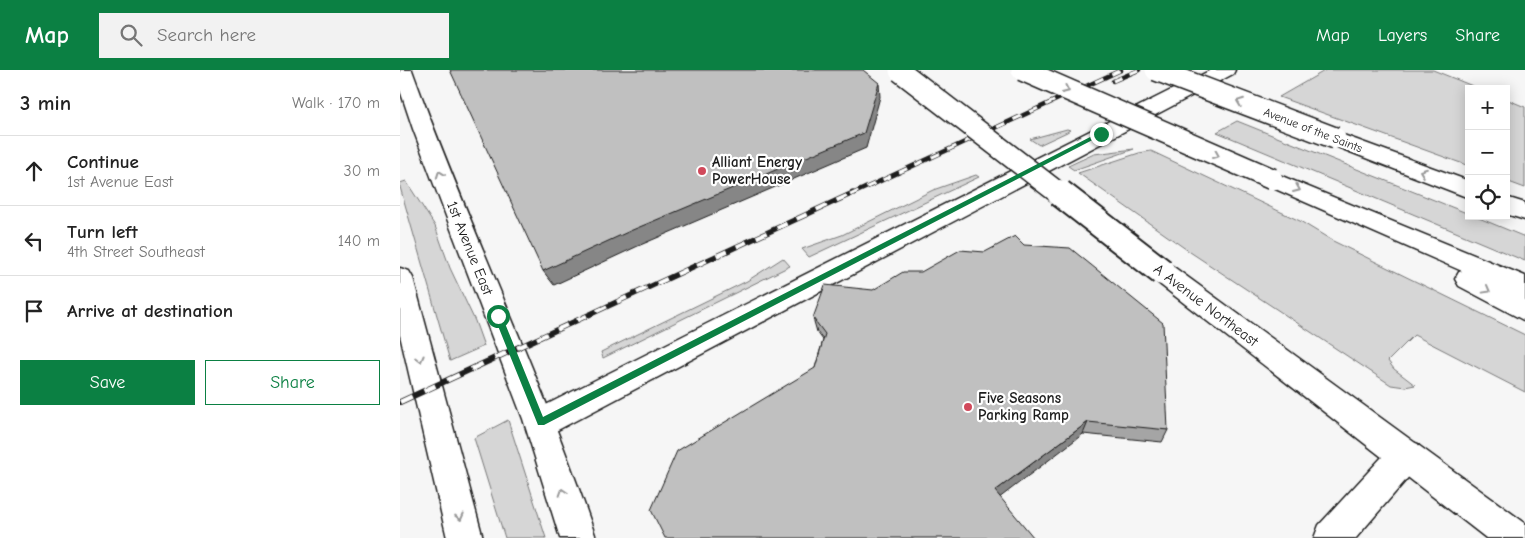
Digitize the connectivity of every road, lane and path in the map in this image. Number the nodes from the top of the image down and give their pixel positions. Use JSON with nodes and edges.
{"nodes":[{"id":1,"x":899,"y":70,"type":"edge"},
{"id":2,"x":1022,"y":70,"type":"edge"},
{"id":3,"x":1156,"y":70,"type":"edge"},
{"id":4,"x":1226,"y":70,"type":"edge"},
{"id":5,"x":403,"y":78,"type":"edge"},
{"id":6,"x":1465,"y":188,"type":"edge"},
{"id":7,"x":1321,"y":200,"type":"junction"},
{"id":8,"x":1510,"y":206,"type":"edge"},
{"id":9,"x":1525,"y":212,"type":"edge"},
{"id":10,"x":400,"y":278,"type":"edge"},
{"id":11,"x":1525,"y":287,"type":"edge"},
{"id":12,"x":1525,"y":310,"type":"edge"},
{"id":13,"x":541,"y":422,"type":"junction"},
{"id":14,"x":1406,"y":455,"type":"junction"},
{"id":15,"x":465,"y":538,"type":"edge"},
{"id":16,"x":578,"y":538,"type":"edge"},
{"id":17,"x":1332,"y":538,"type":"edge"},
{"id":18,"x":1515,"y":538,"type":"edge"}],
"edges":[{"from":1,"to":14,"type":"main road","name":"A Avenue Northeast","bridge":true},
{"from":2,"to":7,"type":"main road","one_way":true,"bridge":true},
{"from":6,"to":3,"type":"main road","name":"Avenue of the Saints","one_way":true,"bridge":true},
{"from":4,"to":13,"type":"main road"},
{"from":13,"to":5,"type":"main road","name":"1st Avenue East","one_way":true},
{"from":7,"to":11,"type":"main road"},
{"from":7,"to":12,"type":"main road","one_way":true},
{"from":8,"to":9,"type":"main road"},
{"from":10,"to":15,"type":"main road","one_way":true},
{"from":16,"to":13,"type":"main road","name":"1st Avenue East","one_way":true},
{"from":14,"to":17,"type":"main road"},
{"from":14,"to":18,"type":"main road","name":"A Avenue Northeast"}]}
